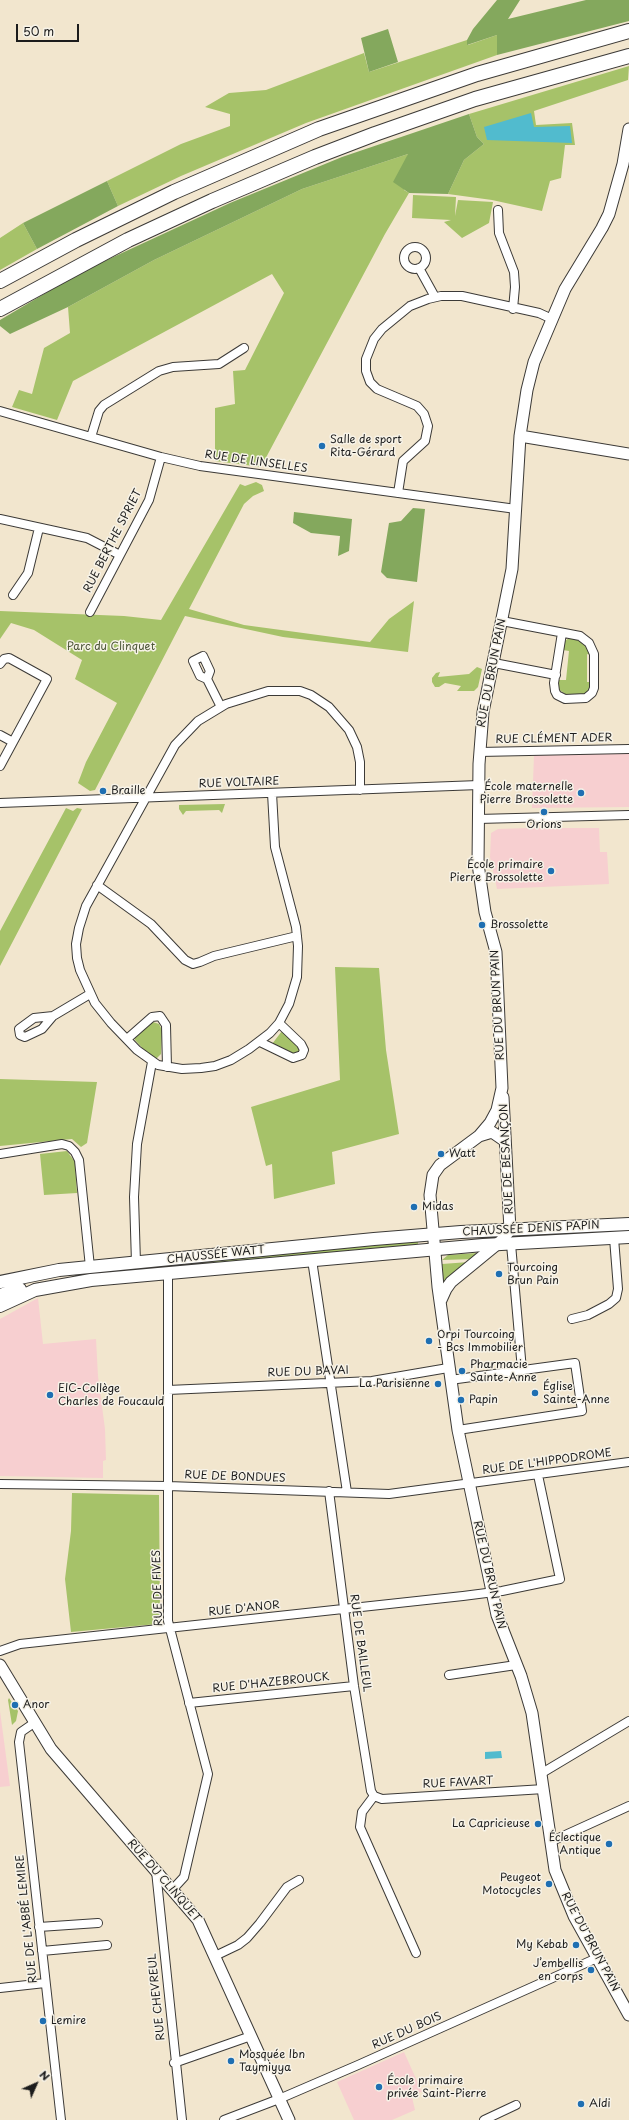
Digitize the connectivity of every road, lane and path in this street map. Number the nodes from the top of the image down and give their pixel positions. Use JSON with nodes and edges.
{"nodes":[{"id":1,"x":629,"y":31,"type":"edge"},
{"id":2,"x":626,"y":56,"type":"edge"},
{"id":3,"x":629,"y":129,"type":"edge"},
{"id":4,"x":628,"y":145,"type":"edge"},
{"id":5,"x":498,"y":210,"type":"dead end"},
{"id":6,"x":419,"y":268,"type":"dead end"},
{"id":7,"x":0,"y":281,"type":"edge"},
{"id":8,"x":435,"y":297,"type":"junction"},
{"id":9,"x":0,"y":309,"type":"edge"},
{"id":10,"x":513,"y":309,"type":"junction"},
{"id":11,"x":552,"y":319,"type":"junction"},
{"id":12,"x":244,"y":348,"type":"dead end"},
{"id":13,"x":0,"y":411,"type":"edge"},
{"id":14,"x":520,"y":436,"type":"junction"},
{"id":15,"x":91,"y":437,"type":"junction"},
{"id":16,"x":629,"y":454,"type":"edge"},
{"id":17,"x":161,"y":457,"type":"junction"},
{"id":18,"x":398,"y":493,"type":"junction"},
{"id":19,"x":516,"y":508,"type":"junction"},
{"id":20,"x":0,"y":519,"type":"edge"},
{"id":21,"x":39,"y":528,"type":"junction"},
{"id":22,"x":120,"y":555,"type":"junction"},
{"id":23,"x":13,"y":595,"type":"dead end"},
{"id":24,"x":90,"y":612,"type":"dead end"},
{"id":25,"x":502,"y":620,"type":"junction"},
{"id":26,"x":562,"y":633,"type":"junction"},
{"id":27,"x":494,"y":663,"type":"junction"},
{"id":28,"x":0,"y":664,"type":"edge"},
{"id":29,"x":556,"y":675,"type":"junction"},
{"id":30,"x":207,"y":679,"type":"dead end"},
{"id":31,"x":221,"y":707,"type":"junction"},
{"id":32,"x":0,"y":735,"type":"edge"},
{"id":33,"x":13,"y":742,"type":"junction"},
{"id":34,"x":629,"y":749,"type":"edge"},
{"id":35,"x":479,"y":752,"type":"junction"},
{"id":36,"x":0,"y":766,"type":"edge"},
{"id":37,"x":479,"y":785,"type":"junction"},
{"id":38,"x":360,"y":790,"type":"junction"},
{"id":39,"x":272,"y":793,"type":"junction"},
{"id":40,"x":144,"y":797,"type":"junction"},
{"id":41,"x":0,"y":803,"type":"edge"},
{"id":42,"x":629,"y":815,"type":"edge"},
{"id":43,"x":478,"y":819,"type":"junction"},
{"id":44,"x":97,"y":885,"type":"junction"},
{"id":45,"x":297,"y":936,"type":"junction"},
{"id":46,"x":90,"y":994,"type":"junction"},
{"id":47,"x":52,"y":1016,"type":"dead end"},
{"id":48,"x":279,"y":1023,"type":"junction"},
{"id":49,"x":127,"y":1039,"type":"junction"},
{"id":50,"x":260,"y":1042,"type":"junction"},
{"id":51,"x":152,"y":1062,"type":"junction"},
{"id":52,"x":167,"y":1067,"type":"junction"},
{"id":53,"x":502,"y":1088,"type":"junction"},
{"id":54,"x":479,"y":1136,"type":"junction"},
{"id":55,"x":505,"y":1140,"type":"junction"},
{"id":56,"x":0,"y":1154,"type":"edge"},
{"id":57,"x":629,"y":1224,"type":"edge"},
{"id":58,"x":510,"y":1230,"type":"junction"},
{"id":59,"x":482,"y":1231,"type":"junction"},
{"id":60,"x":434,"y":1234,"type":"junction"},
{"id":61,"x":629,"y":1237,"type":"edge"},
{"id":62,"x":614,"y":1238,"type":"junction"},
{"id":63,"x":511,"y":1244,"type":"junction"},
{"id":64,"x":497,"y":1245,"type":"junction"},
{"id":65,"x":435,"y":1250,"type":"junction"},
{"id":66,"x":482,"y":1251,"type":"junction"},
{"id":67,"x":312,"y":1260,"type":"junction"},
{"id":68,"x":136,"y":1263,"type":"junction"},
{"id":69,"x":90,"y":1267,"type":"junction"},
{"id":70,"x":59,"y":1270,"type":"junction"},
{"id":71,"x":0,"y":1273,"type":"edge"},
{"id":72,"x":168,"y":1273,"type":"junction"},
{"id":73,"x":91,"y":1280,"type":"junction"},
{"id":74,"x":0,"y":1282,"type":"edge"},
{"id":75,"x":0,"y":1295,"type":"edge"},
{"id":76,"x":441,"y":1301,"type":"junction"},
{"id":77,"x":0,"y":1306,"type":"edge"},
{"id":78,"x":572,"y":1319,"type":"dead end"},
{"id":79,"x":448,"y":1368,"type":"junction"},
{"id":80,"x":522,"y":1370,"type":"junction"},
{"id":81,"x":450,"y":1380,"type":"junction"},
{"id":82,"x":330,"y":1382,"type":"junction"},
{"id":83,"x":168,"y":1390,"type":"junction"},
{"id":84,"x":458,"y":1430,"type":"junction"},
{"id":85,"x":629,"y":1462,"type":"edge"},
{"id":86,"x":538,"y":1475,"type":"junction"},
{"id":87,"x":468,"y":1483,"type":"junction"},
{"id":88,"x":0,"y":1484,"type":"edge"},
{"id":89,"x":168,"y":1486,"type":"junction"},
{"id":90,"x":329,"y":1491,"type":"junction"},
{"id":91,"x":347,"y":1492,"type":"junction"},
{"id":92,"x":492,"y":1593,"type":"junction"},
{"id":93,"x":344,"y":1610,"type":"junction"},
{"id":94,"x":170,"y":1628,"type":"junction"},
{"id":95,"x":0,"y":1651,"type":"edge"},
{"id":96,"x":0,"y":1665,"type":"edge"},
{"id":97,"x":516,"y":1665,"type":"junction"},
{"id":98,"x":449,"y":1675,"type":"dead end"},
{"id":99,"x":354,"y":1686,"type":"junction"},
{"id":100,"x":189,"y":1703,"type":"junction"},
{"id":101,"x":629,"y":1721,"type":"edge"},
{"id":102,"x":34,"y":1723,"type":"junction"},
{"id":103,"x":542,"y":1773,"type":"junction"},
{"id":104,"x":544,"y":1789,"type":"junction"},
{"id":105,"x":374,"y":1796,"type":"junction"},
{"id":106,"x":629,"y":1806,"type":"edge"},
{"id":107,"x":550,"y":1842,"type":"junction"},
{"id":108,"x":156,"y":1872,"type":"junction"},
{"id":109,"x":299,"y":1880,"type":"dead end"},
{"id":110,"x":172,"y":1890,"type":"junction"},
{"id":111,"x":98,"y":1922,"type":"dead end"},
{"id":112,"x":39,"y":1927,"type":"junction"},
{"id":113,"x":107,"y":1945,"type":"dead end"},
{"id":114,"x":42,"y":1951,"type":"junction"},
{"id":115,"x":416,"y":1954,"type":"dead end"},
{"id":116,"x":215,"y":1956,"type":"junction"},
{"id":117,"x":597,"y":1958,"type":"junction"},
{"id":118,"x":45,"y":1983,"type":"junction"},
{"id":119,"x":0,"y":1988,"type":"edge"},
{"id":120,"x":629,"y":2015,"type":"edge"},
{"id":121,"x":251,"y":2036,"type":"junction"},
{"id":122,"x":174,"y":2063,"type":"junction"},
{"id":123,"x":279,"y":2099,"type":"junction"},
{"id":124,"x":516,"y":2106,"type":"dead end"},
{"id":125,"x":61,"y":2120,"type":"edge"},
{"id":126,"x":182,"y":2120,"type":"edge"},
{"id":127,"x":224,"y":2120,"type":"edge"},
{"id":128,"x":289,"y":2120,"type":"edge"},
{"id":129,"x":484,"y":2120,"type":"edge"}],
"edges":[{"from":1,"to":7,"type":"highway"},
{"from":2,"to":9,"type":"highway"},
{"from":3,"to":4,"type":"main road","name":"RUE DU BRUN PAIN"},
{"from":4,"to":11,"type":"main road","name":"RUE DU BRUN PAIN"},
{"from":5,"to":10,"type":"street"},
{"from":6,"to":8,"type":"street"},
{"from":8,"to":10,"type":"street"},
{"from":8,"to":18,"type":"street"},
{"from":10,"to":11,"type":"street"},
{"from":11,"to":14,"type":"main road","name":"RUE DU BRUN PAIN"},
{"from":12,"to":15,"type":"street"},
{"from":13,"to":15,"type":"street","name":"RUE DE LINSELLES"},
{"from":14,"to":16,"type":"main road"},
{"from":14,"to":19,"type":"main road","name":"RUE DU BRUN PAIN"},
{"from":15,"to":17,"type":"street","name":"RUE DE LINSELLES"},
{"from":17,"to":18,"type":"street","name":"RUE DE LINSELLES"},
{"from":17,"to":22,"type":"street","name":"RUE BERTHE SPRIET"},
{"from":18,"to":19,"type":"street","name":"RUE DE LINSELLES"},
{"from":19,"to":25,"type":"main road","name":"RUE DU BRUN PAIN"},
{"from":20,"to":21,"type":"street"},
{"from":21,"to":22,"type":"street"},
{"from":21,"to":23,"type":"street"},
{"from":22,"to":24,"type":"street","name":"RUE BERTHE SPRIET"},
{"from":25,"to":26,"type":"street"},
{"from":25,"to":27,"type":"main road","name":"RUE DU BRUN PAIN"},
{"from":26,"to":29,"type":"street"},
{"from":26,"to":29,"type":"street"},
{"from":27,"to":29,"type":"street"},
{"from":27,"to":35,"type":"main road","name":"RUE DU BRUN PAIN"},
{"from":28,"to":33,"type":"street"},
{"from":30,"to":31,"type":"street"},
{"from":31,"to":38,"type":"street"},
{"from":31,"to":40,"type":"street"},
{"from":32,"to":33,"type":"street"},
{"from":33,"to":36,"type":"street"},
{"from":34,"to":35,"type":"street","name":"RUE CLÉMENT ADER"},
{"from":35,"to":37,"type":"main road","name":"RUE DU BRUN PAIN"},
{"from":37,"to":38,"type":"street","name":"RUE VOLTAIRE"},
{"from":37,"to":43,"type":"main road","name":"RUE DU BRUN PAIN"},
{"from":38,"to":39,"type":"street","name":"RUE VOLTAIRE"},
{"from":39,"to":40,"type":"street","name":"RUE VOLTAIRE"},
{"from":39,"to":45,"type":"street"},
{"from":40,"to":41,"type":"street","name":"RUE VOLTAIRE"},
{"from":40,"to":44,"type":"street"},
{"from":42,"to":43,"type":"street"},
{"from":43,"to":53,"type":"main road","name":"RUE DU BRUN PAIN"},
{"from":44,"to":45,"type":"street"},
{"from":44,"to":46,"type":"street"},
{"from":45,"to":48,"type":"street"},
{"from":46,"to":47,"type":"street"},
{"from":46,"to":49,"type":"street"},
{"from":48,"to":50,"type":"street"},
{"from":48,"to":50,"type":"street"},
{"from":49,"to":51,"type":"street"},
{"from":49,"to":52,"type":"street"},
{"from":50,"to":52,"type":"street"},
{"from":51,"to":52,"type":"street"},
{"from":51,"to":68,"type":"street"},
{"from":53,"to":54,"type":"main road","name":"RUE DU BRUN PAIN"},
{"from":53,"to":55,"type":"main road","name":"RUE DE BESANÇON"},
{"from":54,"to":55,"type":"main road","name":"RUE DU BRUN PAIN"},
{"from":54,"to":60,"type":"main road","name":"RUE DU BRUN PAIN"},
{"from":55,"to":58,"type":"main road","name":"RUE DE BESANÇON"},
{"from":56,"to":69,"type":"street"},
{"from":57,"to":58,"type":"main road","name":"CHAUSSÉE DENIS PAPIN"},
{"from":58,"to":59,"type":"main road","name":"CHAUSSÉE DENIS PAPIN"},
{"from":58,"to":64,"type":"main road"},
{"from":59,"to":60,"type":"main road","name":"CHAUSSÉE DENIS PAPIN"},
{"from":59,"to":66,"type":"main road"},
{"from":60,"to":65,"type":"main road","name":"RUE DU BRUN PAIN"},
{"from":60,"to":68,"type":"main road","name":"CHAUSSÉE WATT"},
{"from":61,"to":62,"type":"main road","name":"CHAUSSÉE DENIS PAPIN"},
{"from":62,"to":63,"type":"main road","name":"CHAUSSÉE DENIS PAPIN"},
{"from":62,"to":78,"type":"street"},
{"from":63,"to":64,"type":"main road","name":"CHAUSSÉE DENIS PAPIN"},
{"from":63,"to":80,"type":"street"},
{"from":64,"to":66,"type":"main road","name":"CHAUSSÉE DENIS PAPIN"},
{"from":65,"to":66,"type":"main road","name":"CHAUSSÉE DENIS PAPIN"},
{"from":65,"to":67,"type":"main road","name":"CHAUSSÉE WATT"},
{"from":65,"to":76,"type":"main road","name":"RUE DU BRUN PAIN"},
{"from":66,"to":76,"type":"main road"},
{"from":67,"to":72,"type":"main road","name":"CHAUSSÉE WATT"},
{"from":67,"to":82,"type":"street"},
{"from":68,"to":69,"type":"main road","name":"CHAUSSÉE WATT"},
{"from":69,"to":70,"type":"main road","name":"CHAUSSÉE WATT"},
{"from":70,"to":71,"type":"main road"},
{"from":70,"to":74,"type":"main road","name":"CHAUSSÉE WATT"},
{"from":72,"to":73,"type":"main road","name":"CHAUSSÉE WATT"},
{"from":72,"to":83,"type":"street","name":"RUE DE FIVES"},
{"from":73,"to":75,"type":"main road","name":"CHAUSSÉE WATT"},
{"from":73,"to":77,"type":"main road","name":"CHAUSSÉE WATT"},
{"from":76,"to":79,"type":"main road","name":"RUE DU BRUN PAIN"},
{"from":79,"to":81,"type":"main road","name":"RUE DU BRUN PAIN"},
{"from":79,"to":82,"type":"street","name":"RUE DU BAVAI"},
{"from":80,"to":81,"type":"street"},
{"from":80,"to":84,"type":"street"},
{"from":81,"to":84,"type":"main road","name":"RUE DU BRUN PAIN"},
{"from":82,"to":83,"type":"street","name":"RUE DU BAVAI"},
{"from":82,"to":91,"type":"street"},
{"from":83,"to":89,"type":"street","name":"RUE DE FIVES"},
{"from":84,"to":87,"type":"main road","name":"RUE DU BRUN PAIN"},
{"from":85,"to":86,"type":"street","name":"RUE DE L'HIPPODROME"},
{"from":86,"to":87,"type":"street","name":"RUE DE L'HIPPODROME"},
{"from":86,"to":92,"type":"street","name":"RUE D'ANOR"},
{"from":87,"to":91,"type":"street","name":"RUE DE BONDUES"},
{"from":87,"to":92,"type":"main road","name":"RUE DU BRUN PAIN"},
{"from":88,"to":89,"type":"street","name":"RUE DE BONDUES"},
{"from":89,"to":90,"type":"street","name":"RUE DE BONDUES"},
{"from":89,"to":94,"type":"street","name":"RUE DE FIVES"},
{"from":90,"to":91,"type":"street","name":"RUE DE BONDUES"},
{"from":90,"to":93,"type":"street","name":"RUE DE BAILLEUL"},
{"from":92,"to":93,"type":"street","name":"RUE D'ANOR"},
{"from":92,"to":97,"type":"main road","name":"RUE DU BRUN PAIN"},
{"from":93,"to":94,"type":"street","name":"RUE D'ANOR"},
{"from":93,"to":99,"type":"street","name":"RUE DE BAILLEUL"},
{"from":94,"to":95,"type":"street","name":"RUE D'ANOR"},
{"from":94,"to":100,"type":"street","name":"RUE DE FIVES"},
{"from":96,"to":102,"type":"main road","name":"RUE DU CLINQUET"},
{"from":97,"to":98,"type":"street"},
{"from":97,"to":103,"type":"main road","name":"RUE DU BRUN PAIN"},
{"from":99,"to":100,"type":"street","name":"RUE D'HAZEBROUCK"},
{"from":99,"to":105,"type":"street","name":"RUE DE BAILLEUL"},
{"from":100,"to":110,"type":"street","name":"RUE DE FIVES"},
{"from":101,"to":103,"type":"street"},
{"from":102,"to":108,"type":"main road","name":"RUE DU CLINQUET"},
{"from":102,"to":112,"type":"street","name":"RUE DE L'ABBÉ LEMIRE"},
{"from":103,"to":104,"type":"main road","name":"RUE DU BRUN PAIN"},
{"from":104,"to":105,"type":"street","name":"RUE FAVART"},
{"from":104,"to":107,"type":"main road","name":"RUE DU BRUN PAIN"},
{"from":105,"to":115,"type":"street"},
{"from":106,"to":107,"type":"street"},
{"from":107,"to":117,"type":"main road","name":"RUE DU BRUN PAIN"},
{"from":108,"to":110,"type":"main road","name":"RUE DU CLINQUET"},
{"from":108,"to":122,"type":"street","name":"RUE CHEVREUL"},
{"from":109,"to":116,"type":"street"},
{"from":110,"to":116,"type":"main road","name":"RUE DU CLINQUET"},
{"from":111,"to":112,"type":"street"},
{"from":112,"to":114,"type":"street","name":"RUE DE L'ABBÉ LEMIRE"},
{"from":113,"to":114,"type":"street"},
{"from":114,"to":118,"type":"street","name":"RUE DE L'ABBÉ LEMIRE"},
{"from":116,"to":121,"type":"main road","name":"RUE DU CLINQUET"},
{"from":117,"to":120,"type":"main road","name":"RUE DU BRUN PAIN"},
{"from":117,"to":123,"type":"street","name":"RUE DU BOIS"},
{"from":118,"to":119,"type":"street"},
{"from":118,"to":125,"type":"street","name":"RUE DE L'ABBÉ LEMIRE"},
{"from":121,"to":122,"type":"street"},
{"from":121,"to":123,"type":"main road","name":"RUE DU CLINQUET"},
{"from":122,"to":126,"type":"street","name":"RUE CHEVREUL"},
{"from":123,"to":127,"type":"street","name":"RUE DU BOIS"},
{"from":123,"to":128,"type":"main road","name":"RUE DU CLINQUET"},
{"from":124,"to":129,"type":"street"}]}
